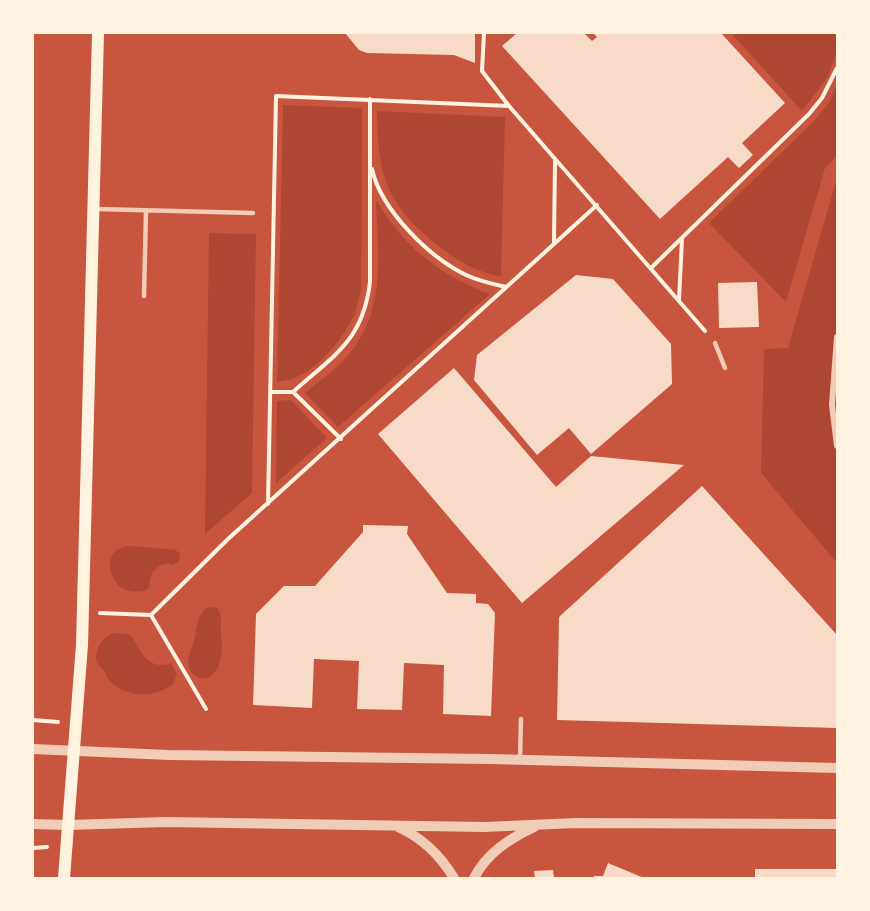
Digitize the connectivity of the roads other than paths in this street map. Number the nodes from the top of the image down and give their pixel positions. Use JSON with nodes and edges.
{"nodes":[{"id":1,"x":98,"y":33,"type":"edge"},
{"id":2,"x":93,"y":209,"type":"junction"},
{"id":3,"x":146,"y":211,"type":"junction"},
{"id":4,"x":253,"y":213,"type":"dead end"},
{"id":5,"x":144,"y":296,"type":"dead end"},
{"id":6,"x":837,"y":337,"type":"edge"},
{"id":7,"x":715,"y":344,"type":"road end"},
{"id":8,"x":725,"y":368,"type":"dead end"},
{"id":9,"x":837,"y":446,"type":"edge"},
{"id":10,"x":521,"y":719,"type":"dead end"},
{"id":11,"x":33,"y":749,"type":"edge"},
{"id":12,"x":75,"y":750,"type":"junction"},
{"id":13,"x":520,"y":760,"type":"junction"},
{"id":14,"x":837,"y":768,"type":"edge"},
{"id":15,"x":33,"y":824,"type":"edge"},
{"id":16,"x":540,"y":824,"type":"junction"},
{"id":17,"x":837,"y":824,"type":"edge"},
{"id":18,"x":68,"y":825,"type":"junction"},
{"id":19,"x":392,"y":825,"type":"junction"},
{"id":20,"x":64,"y":878,"type":"edge"},
{"id":21,"x":454,"y":878,"type":"edge"},
{"id":22,"x":474,"y":878,"type":"edge"}],
"edges":[{"from":1,"to":2,"type":"main road"},
{"from":2,"to":3,"type":"lane"},
{"from":2,"to":12,"type":"main road"},
{"from":3,"to":4,"type":"lane"},
{"from":3,"to":5,"type":"lane"},
{"from":6,"to":9,"type":"street"},
{"from":7,"to":8,"type":"lane"},
{"from":10,"to":13,"type":"lane"},
{"from":11,"to":12,"type":"street"},
{"from":12,"to":13,"type":"street"},
{"from":12,"to":18,"type":"main road"},
{"from":13,"to":14,"type":"street"},
{"from":15,"to":18,"type":"street"},
{"from":16,"to":17,"type":"street"},
{"from":16,"to":19,"type":"street"},
{"from":16,"to":22,"type":"street"},
{"from":18,"to":19,"type":"street"},
{"from":18,"to":20,"type":"main road"},
{"from":19,"to":21,"type":"street"}]}
